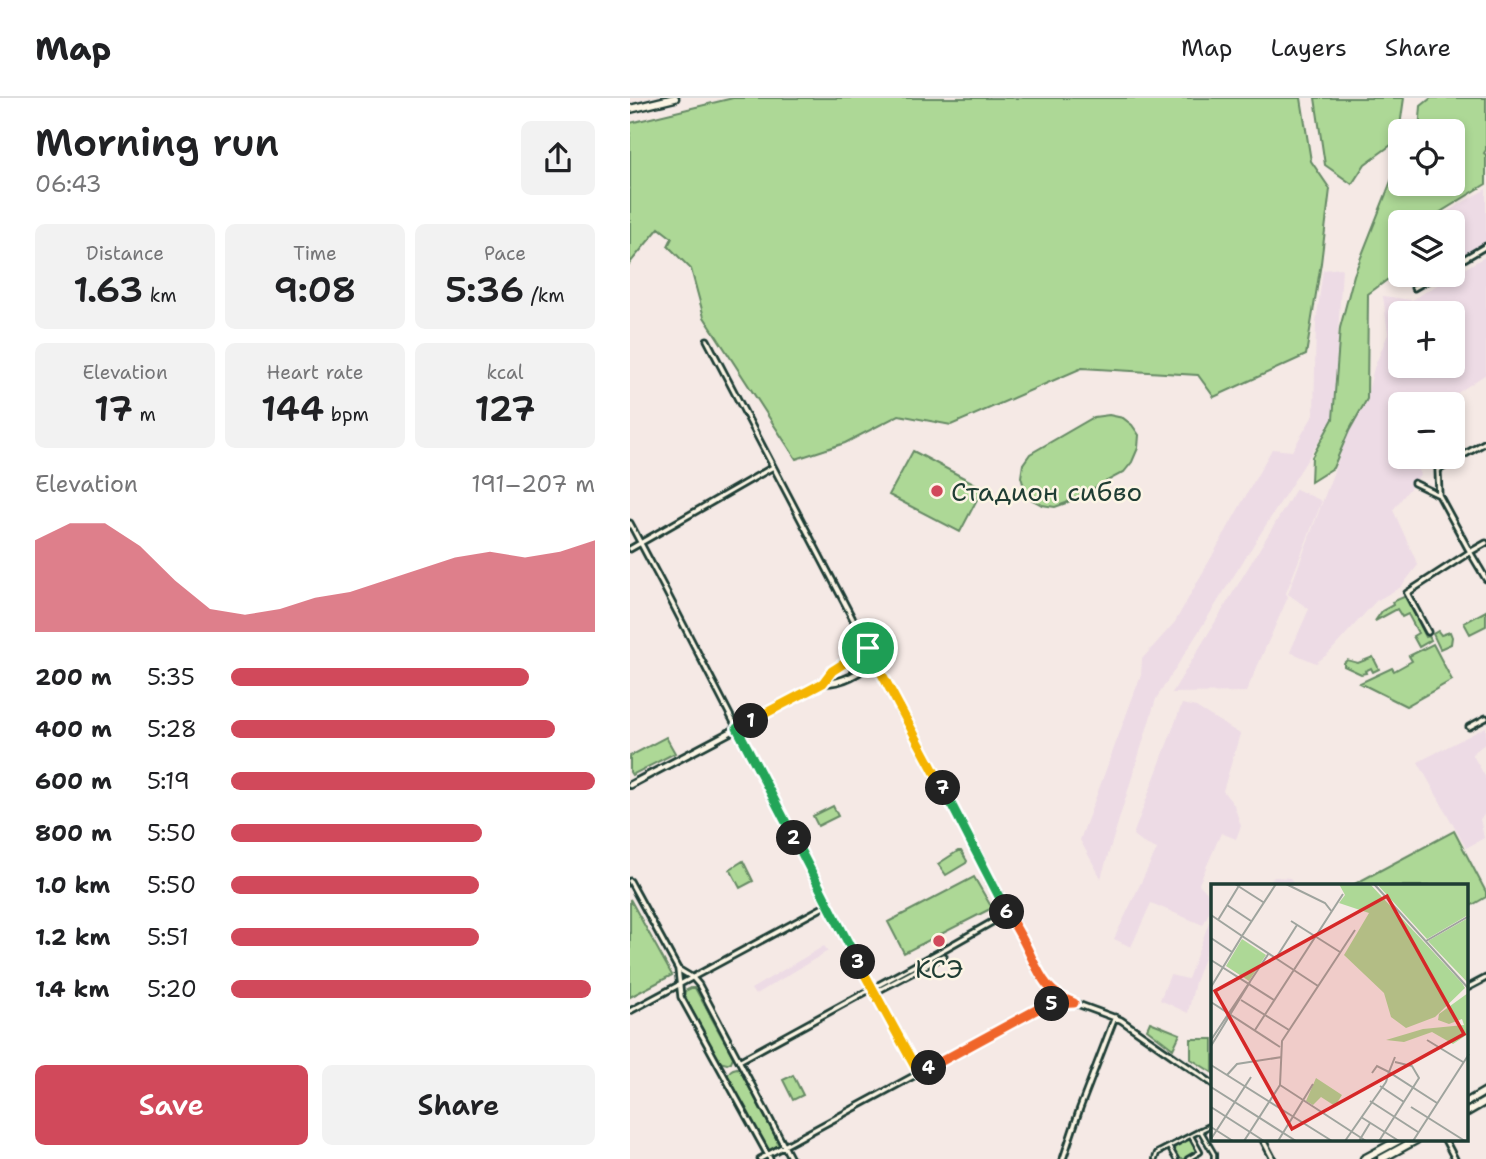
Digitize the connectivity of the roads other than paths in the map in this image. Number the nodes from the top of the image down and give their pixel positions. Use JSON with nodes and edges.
{"nodes":[{"id":1,"x":675,"y":98,"type":"edge"},
{"id":2,"x":630,"y":109,"type":"edge"},
{"id":3,"x":1486,"y":246,"type":"edge"},
{"id":4,"x":1465,"y":258,"type":"edge"},
{"id":5,"x":707,"y":340,"type":"dead end"},
{"id":6,"x":1485,"y":444,"type":"edge"},
{"id":7,"x":773,"y":467,"type":"junction"},
{"id":8,"x":1414,"y":483,"type":"dead end"},
{"id":9,"x":1439,"y":495,"type":"junction"},
{"id":10,"x":630,"y":523,"type":"edge"},
{"id":11,"x":641,"y":543,"type":"junction"},
{"id":12,"x":1486,"y":543,"type":"edge"},
{"id":13,"x":630,"y":549,"type":"edge"},
{"id":14,"x":1470,"y":552,"type":"junction"},
{"id":15,"x":1486,"y":579,"type":"edge"},
{"id":16,"x":1428,"y":632,"type":"dead end"},
{"id":17,"x":868,"y":648,"type":"junction"},
{"id":18,"x":855,"y":655,"type":"junction"},
{"id":19,"x":875,"y":661,"type":"junction"},
{"id":20,"x":863,"y":670,"type":"junction"},
{"id":21,"x":823,"y":683,"type":"junction"},
{"id":22,"x":1486,"y":718,"type":"edge"},
{"id":23,"x":1469,"y":727,"type":"dead end"},
{"id":24,"x":737,"y":728,"type":"junction"},
{"id":25,"x":631,"y":783,"type":"edge"},
{"id":26,"x":630,"y":881,"type":"edge"},
{"id":27,"x":829,"y":904,"type":"junction"},
{"id":28,"x":1008,"y":914,"type":"junction"},
{"id":29,"x":944,"y":956,"type":"dead end"},
{"id":30,"x":678,"y":969,"type":"junction"},
{"id":31,"x":692,"y":978,"type":"junction"},
{"id":32,"x":1486,"y":978,"type":"edge"},
{"id":33,"x":680,"y":984,"type":"junction"},
{"id":34,"x":1468,"y":987,"type":"edge"},
{"id":35,"x":872,"y":988,"type":"junction"},
{"id":36,"x":1074,"y":1003,"type":"junction"},
{"id":37,"x":630,"y":1011,"type":"edge"},
{"id":38,"x":1115,"y":1017,"type":"junction"},
{"id":39,"x":739,"y":1061,"type":"junction"},
{"id":40,"x":919,"y":1074,"type":"junction"},
{"id":41,"x":1211,"y":1083,"type":"edge"},
{"id":42,"x":1486,"y":1091,"type":"edge"},
{"id":43,"x":1468,"y":1101,"type":"edge"},
{"id":44,"x":1486,"y":1101,"type":"edge"},
{"id":45,"x":1468,"y":1111,"type":"edge"},
{"id":46,"x":1211,"y":1125,"type":"edge"},
{"id":47,"x":1200,"y":1130,"type":"junction"},
{"id":48,"x":1190,"y":1136,"type":"junction"},
{"id":49,"x":1264,"y":1142,"type":"edge"},
{"id":50,"x":1395,"y":1142,"type":"edge"},
{"id":51,"x":1412,"y":1142,"type":"edge"},
{"id":52,"x":1446,"y":1142,"type":"edge"},
{"id":53,"x":785,"y":1146,"type":"junction"},
{"id":54,"x":1169,"y":1147,"type":"junction"},
{"id":55,"x":768,"y":1157,"type":"edge"},
{"id":56,"x":760,"y":1159,"type":"edge"},
{"id":57,"x":791,"y":1159,"type":"edge"},
{"id":58,"x":1063,"y":1159,"type":"edge"},
{"id":59,"x":1155,"y":1159,"type":"edge"},
{"id":60,"x":1176,"y":1159,"type":"edge"},
{"id":61,"x":1188,"y":1159,"type":"edge"},
{"id":62,"x":1214,"y":1159,"type":"edge"},
{"id":63,"x":1273,"y":1159,"type":"edge"},
{"id":64,"x":1364,"y":1159,"type":"edge"},
{"id":65,"x":1381,"y":1159,"type":"edge"},
{"id":66,"x":1455,"y":1159,"type":"edge"}],
"edges":[{"from":1,"to":2,"type":"main road"},
{"from":3,"to":4,"type":"street"},
{"from":5,"to":7,"type":"street"},
{"from":6,"to":9,"type":"street"},
{"from":7,"to":11,"type":"street"},
{"from":7,"to":17,"type":"street"},
{"from":8,"to":9,"type":"street"},
{"from":9,"to":14,"type":"street"},
{"from":10,"to":11,"type":"street"},
{"from":11,"to":13,"type":"street"},
{"from":11,"to":24,"type":"street"},
{"from":12,"to":14,"type":"street"},
{"from":14,"to":15,"type":"street"},
{"from":14,"to":16,"type":"street"},
{"from":17,"to":18,"type":"street"},
{"from":17,"to":19,"type":"street"},
{"from":18,"to":20,"type":"street"},
{"from":18,"to":20,"type":"street"},
{"from":18,"to":21,"type":"street"},
{"from":19,"to":20,"type":"street"},
{"from":19,"to":28,"type":"street"},
{"from":20,"to":21,"type":"street"},
{"from":21,"to":24,"type":"street"},
{"from":22,"to":23,"type":"street"},
{"from":24,"to":25,"type":"street"},
{"from":24,"to":27,"type":"street"},
{"from":26,"to":30,"type":"street"},
{"from":27,"to":31,"type":"street"},
{"from":27,"to":35,"type":"street"},
{"from":28,"to":35,"type":"street"},
{"from":28,"to":36,"type":"street"},
{"from":29,"to":35,"type":"street"},
{"from":30,"to":31,"type":"street"},
{"from":30,"to":33,"type":"street"},
{"from":31,"to":33,"type":"street"},
{"from":31,"to":39,"type":"street"},
{"from":32,"to":34,"type":"street"},
{"from":33,"to":37,"type":"street"},
{"from":33,"to":55,"type":"street"},
{"from":35,"to":39,"type":"street"},
{"from":35,"to":40,"type":"street"},
{"from":36,"to":38,"type":"street"},
{"from":36,"to":40,"type":"street"},
{"from":38,"to":41,"type":"street"},
{"from":38,"to":58,"type":"street"},
{"from":39,"to":53,"type":"street"},
{"from":40,"to":53,"type":"street"},
{"from":42,"to":43,"type":"main road"},
{"from":44,"to":45,"type":"main road"},
{"from":46,"to":47,"type":"street"},
{"from":47,"to":48,"type":"street"},
{"from":47,"to":62,"type":"street"},
{"from":48,"to":54,"type":"street"},
{"from":48,"to":61,"type":"street"},
{"from":49,"to":63,"type":"street"},
{"from":50,"to":64,"type":"main road"},
{"from":51,"to":65,"type":"main road"},
{"from":52,"to":66,"type":"street"},
{"from":53,"to":55,"type":"street"},
{"from":53,"to":57,"type":"street"},
{"from":54,"to":59,"type":"street"},
{"from":54,"to":60,"type":"street"},
{"from":55,"to":56,"type":"street"}]}
